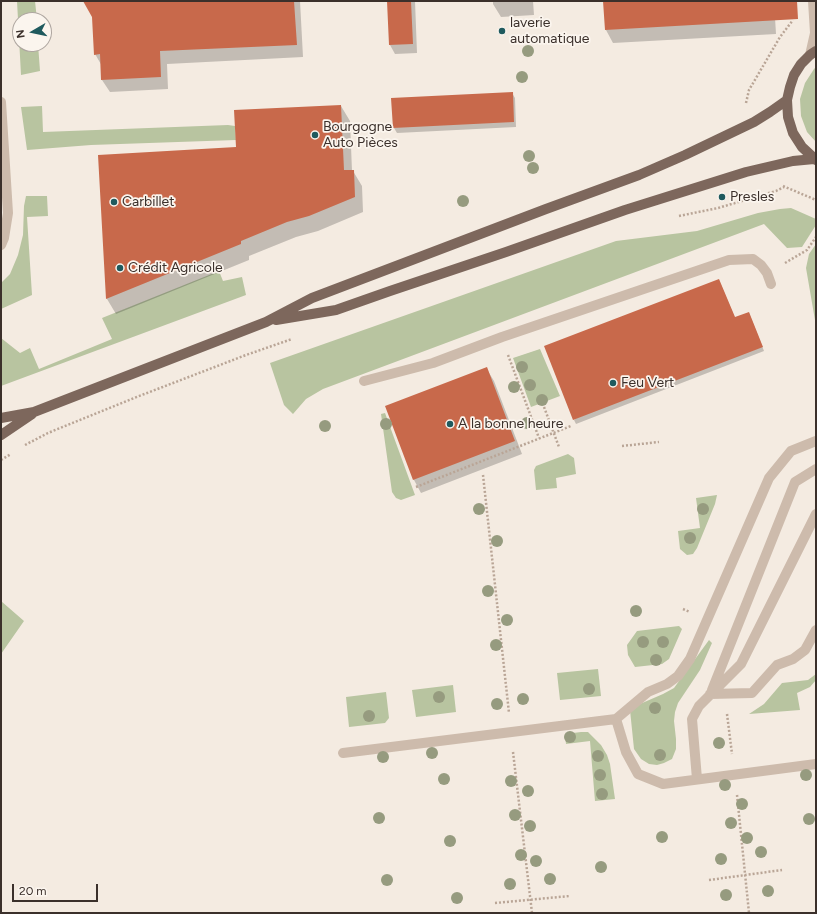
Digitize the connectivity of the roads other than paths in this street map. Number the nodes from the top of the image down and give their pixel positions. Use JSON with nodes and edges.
{"nodes":[{"id":1,"x":813,"y":3,"type":"edge"},
{"id":2,"x":813,"y":53,"type":"edge"},
{"id":3,"x":787,"y":100,"type":"junction"},
{"id":4,"x":1,"y":102,"type":"edge"},
{"id":5,"x":815,"y":160,"type":"edge"},
{"id":6,"x":1,"y":245,"type":"edge"},
{"id":7,"x":771,"y":284,"type":"dead end"},
{"id":8,"x":266,"y":322,"type":"junction"},
{"id":9,"x":364,"y":381,"type":"dead end"},
{"id":10,"x":34,"y":412,"type":"junction"},
{"id":11,"x":1,"y":418,"type":"edge"},
{"id":12,"x":1,"y":436,"type":"edge"},
{"id":13,"x":816,"y":441,"type":"edge"},
{"id":14,"x":816,"y":470,"type":"edge"},
{"id":15,"x":816,"y":514,"type":"edge"},
{"id":16,"x":816,"y":630,"type":"edge"},
{"id":17,"x":710,"y":694,"type":"junction"},
{"id":18,"x":616,"y":719,"type":"junction"},
{"id":19,"x":343,"y":753,"type":"dead end"},
{"id":20,"x":816,"y":764,"type":"edge"},
{"id":21,"x":697,"y":779,"type":"junction"}],
"edges":[{"from":1,"to":2,"type":"street"},
{"from":2,"to":3,"type":"main road"},
{"from":3,"to":5,"type":"main road"},
{"from":3,"to":8,"type":"main road"},
{"from":4,"to":6,"type":"street"},
{"from":5,"to":8,"type":"main road"},
{"from":7,"to":9,"type":"street"},
{"from":8,"to":10,"type":"main road"},
{"from":10,"to":11,"type":"main road"},
{"from":10,"to":12,"type":"main road"},
{"from":13,"to":18,"type":"street"},
{"from":14,"to":17,"type":"street"},
{"from":15,"to":17,"type":"street"},
{"from":16,"to":17,"type":"street"},
{"from":17,"to":21,"type":"street"},
{"from":18,"to":19,"type":"street"},
{"from":18,"to":21,"type":"street"},
{"from":20,"to":21,"type":"street"}]}
